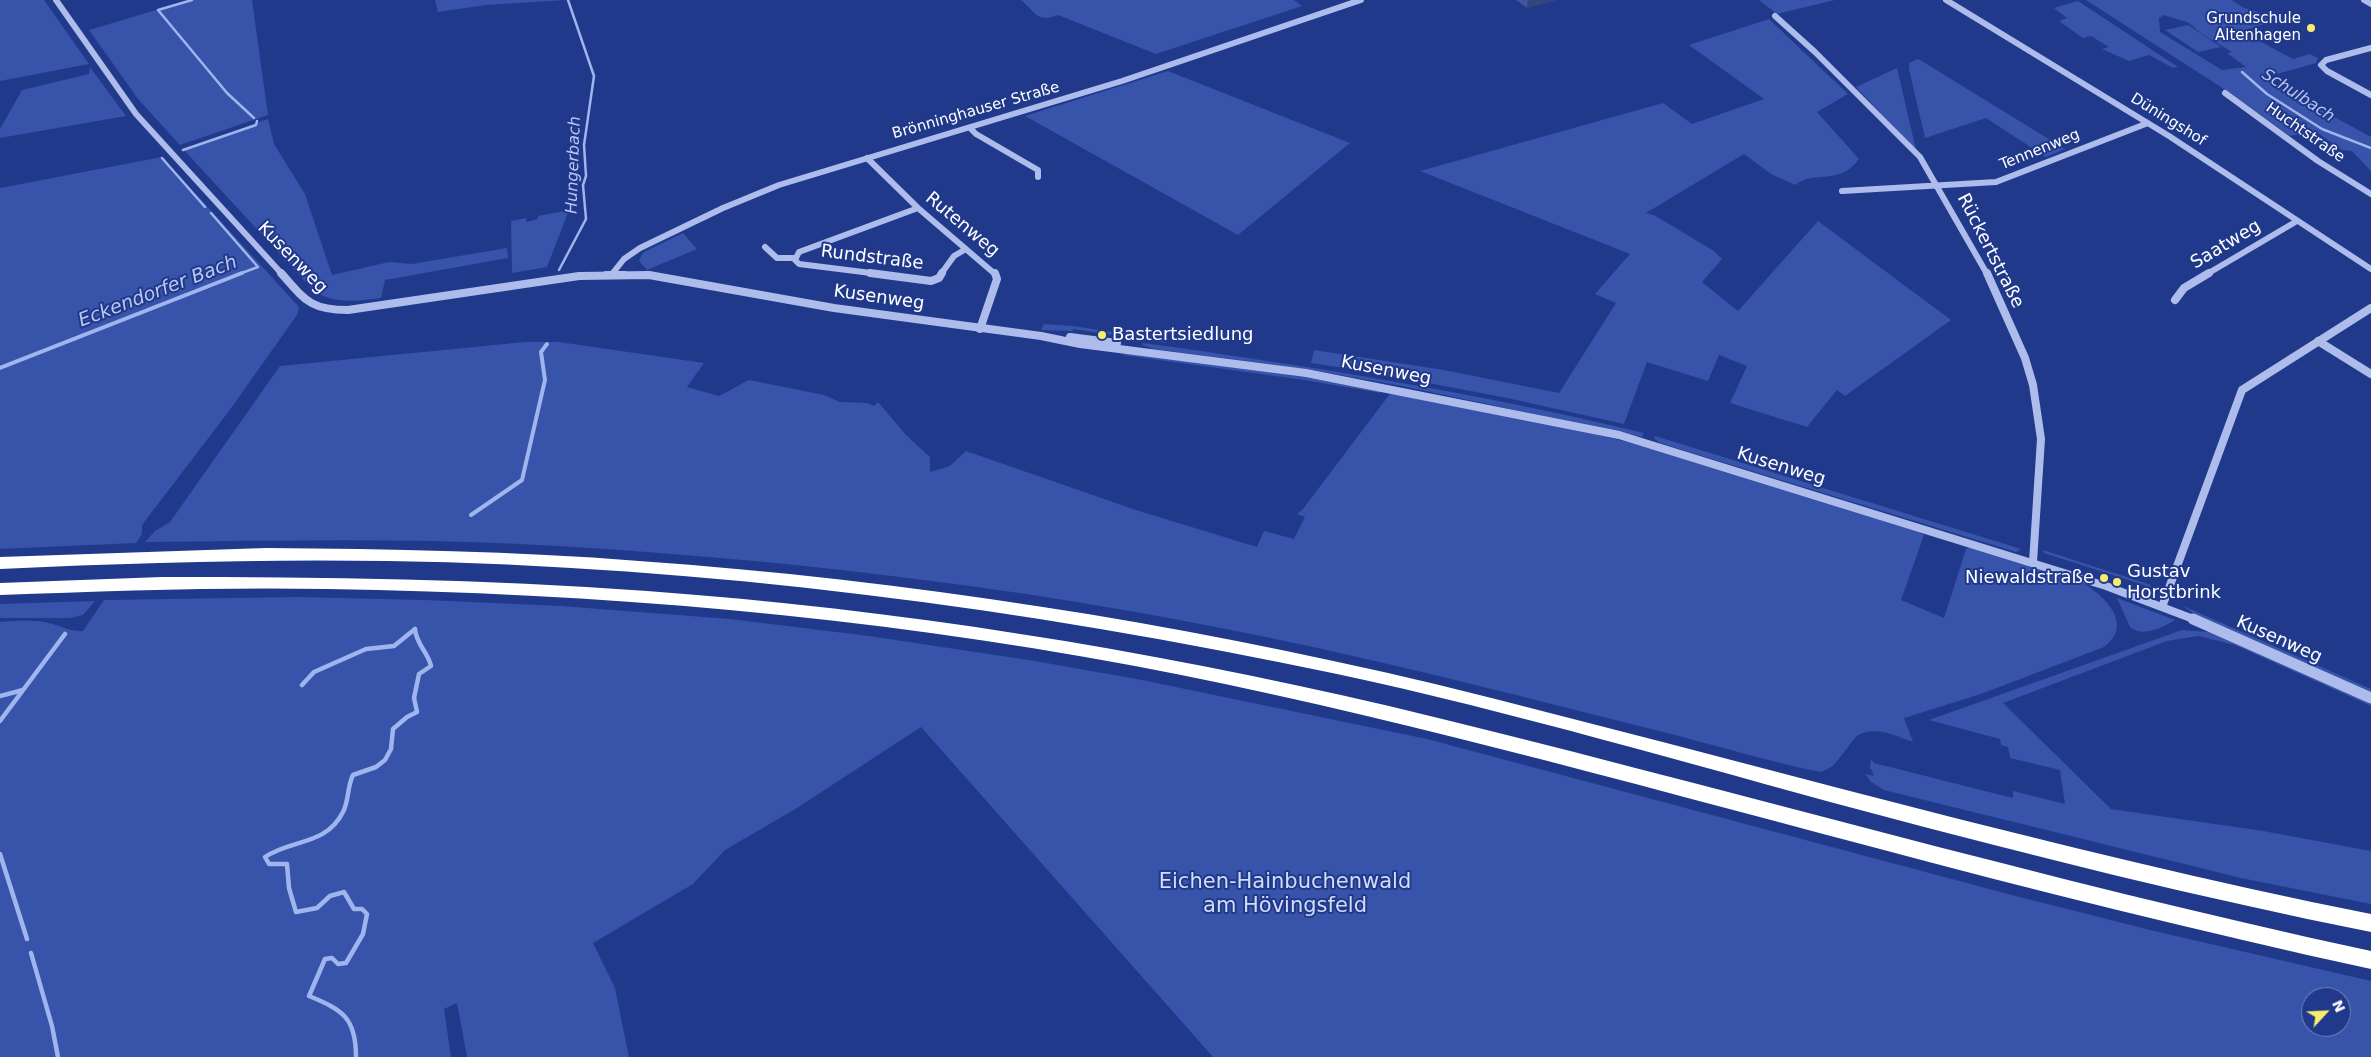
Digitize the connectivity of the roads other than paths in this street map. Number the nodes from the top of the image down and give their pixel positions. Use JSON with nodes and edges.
{"nodes":[{"id":1,"x":56,"y":0,"type":"edge"},
{"id":2,"x":1361,"y":0,"type":"edge"},
{"id":3,"x":1946,"y":0,"type":"edge"},
{"id":4,"x":2364,"y":0,"type":"edge"},
{"id":5,"x":2371,"y":4,"type":"edge"},
{"id":6,"x":1776,"y":16,"type":"dead end"},
{"id":7,"x":2371,"y":48,"type":"edge"},
{"id":8,"x":2225,"y":93,"type":"dead end"},
{"id":9,"x":2371,"y":95,"type":"edge"},
{"id":10,"x":2148,"y":123,"type":"junction"},
{"id":11,"x":970,"y":128,"type":"junction"},
{"id":12,"x":867,"y":158,"type":"junction"},
{"id":13,"x":1038,"y":177,"type":"dead end"},
{"id":14,"x":1938,"y":185,"type":"junction"},
{"id":15,"x":1842,"y":191,"type":"dead end"},
{"id":16,"x":2371,"y":194,"type":"edge"},
{"id":17,"x":918,"y":208,"type":"junction"},
{"id":18,"x":2297,"y":220,"type":"junction"},
{"id":19,"x":765,"y":247,"type":"dead end"},
{"id":20,"x":966,"y":249,"type":"junction"},
{"id":21,"x":795,"y":258,"type":"junction"},
{"id":22,"x":2371,"y":269,"type":"edge"},
{"id":23,"x":612,"y":274,"type":"junction"},
{"id":24,"x":2176,"y":300,"type":"dead end"},
{"id":25,"x":2371,"y":308,"type":"edge"},
{"id":26,"x":980,"y":329,"type":"junction"},
{"id":27,"x":2318,"y":341,"type":"junction"},
{"id":28,"x":2371,"y":374,"type":"edge"},
{"id":29,"x":2033,"y":562,"type":"junction"},
{"id":30,"x":0,"y":563,"type":"edge"},
{"id":31,"x":0,"y":589,"type":"edge"},
{"id":32,"x":2162,"y":607,"type":"junction"},
{"id":33,"x":2371,"y":698,"type":"edge"},
{"id":34,"x":2371,"y":923,"type":"edge"},
{"id":35,"x":2371,"y":960,"type":"edge"}],
"edges":[{"from":1,"to":23,"type":"street","name":"Kusenweg"},
{"from":2,"to":11,"type":"street","name":"Brönninghauser Straße"},
{"from":3,"to":10,"type":"street","name":"Düningshof"},
{"from":4,"to":5,"type":"street"},
{"from":6,"to":14,"type":"street","name":"Rückertstraße"},
{"from":7,"to":9,"type":"street"},
{"from":8,"to":16,"type":"street","name":"Huchtstraße"},
{"from":10,"to":14,"type":"street","name":"Tennenweg"},
{"from":10,"to":18,"type":"street","name":"Düningshof"},
{"from":11,"to":12,"type":"street","name":"Brönninghauser Straße"},
{"from":11,"to":13,"type":"street"},
{"from":12,"to":17,"type":"street","name":"Rutenweg"},
{"from":12,"to":23,"type":"street","name":"Brönninghauser Straße"},
{"from":14,"to":15,"type":"street","name":"Tennenweg"},
{"from":14,"to":29,"type":"street","name":"Rückertstraße"},
{"from":17,"to":20,"type":"street","name":"Rutenweg"},
{"from":17,"to":21,"type":"street","name":"Rundstraße"},
{"from":18,"to":22,"type":"street","name":"Düningshof"},
{"from":18,"to":24,"type":"street","name":"Saatweg"},
{"from":19,"to":21,"type":"street","name":"Rundstraße"},
{"from":20,"to":21,"type":"street","name":"Rundstraße"},
{"from":20,"to":26,"type":"street","name":"Rutenweg"},
{"from":23,"to":26,"type":"street","name":"Kusenweg"},
{"from":25,"to":27,"type":"street"},
{"from":26,"to":29,"type":"street","name":"Kusenweg"},
{"from":27,"to":28,"type":"street"},
{"from":27,"to":32,"type":"street"},
{"from":29,"to":32,"type":"street","name":"Kusenweg"},
{"from":30,"to":34,"type":"highway"},
{"from":31,"to":35,"type":"highway"},
{"from":32,"to":33,"type":"street","name":"Kusenweg"}]}
